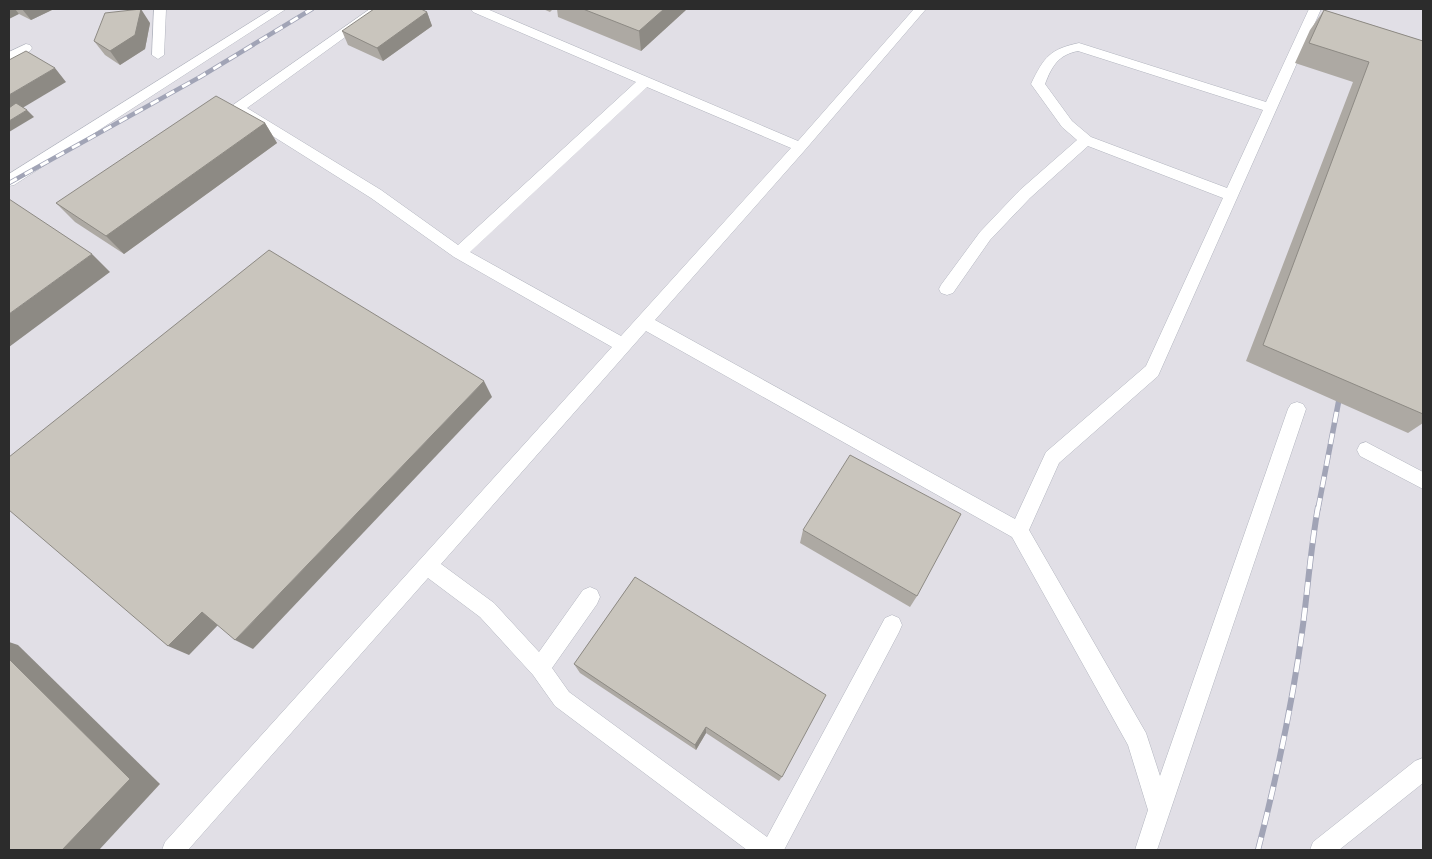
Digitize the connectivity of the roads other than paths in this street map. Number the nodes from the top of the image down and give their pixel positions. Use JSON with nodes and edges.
{"nodes":[{"id":1,"x":160,"y":9,"type":"edge"},
{"id":2,"x":280,"y":9,"type":"edge"},
{"id":3,"x":378,"y":9,"type":"edge"},
{"id":4,"x":477,"y":9,"type":"edge"},
{"id":5,"x":920,"y":9,"type":"edge"},
{"id":6,"x":1315,"y":9,"type":"edge"},
{"id":7,"x":498,"y":12,"type":"edge"},
{"id":8,"x":26,"y":48,"type":"dead end"},
{"id":9,"x":158,"y":55,"type":"dead end"},
{"id":10,"x":9,"y":57,"type":"edge"},
{"id":11,"x":646,"y":81,"type":"junction"},
{"id":12,"x":1270,"y":108,"type":"junction"},
{"id":13,"x":1086,"y":140,"type":"junction"},
{"id":14,"x":800,"y":147,"type":"junction"},
{"id":15,"x":9,"y":182,"type":"edge"},
{"id":16,"x":1231,"y":195,"type":"junction"},
{"id":17,"x":459,"y":253,"type":"junction"},
{"id":18,"x":946,"y":289,"type":"dead end"},
{"id":19,"x":644,"y":321,"type":"junction"},
{"id":20,"x":623,"y":344,"type":"junction"},
{"id":21,"x":1297,"y":409,"type":"dead end"},
{"id":22,"x":1366,"y":450,"type":"dead end"},
{"id":23,"x":1423,"y":481,"type":"edge"},
{"id":24,"x":1019,"y":531,"type":"junction"},
{"id":25,"x":427,"y":565,"type":"junction"},
{"id":26,"x":590,"y":597,"type":"dead end"},
{"id":27,"x":892,"y":625,"type":"dead end"},
{"id":28,"x":540,"y":668,"type":"junction"},
{"id":29,"x":1423,"y":768,"type":"edge"},
{"id":30,"x":1160,"y":810,"type":"junction"},
{"id":31,"x":173,"y":850,"type":"edge"},
{"id":32,"x":766,"y":850,"type":"edge"},
{"id":33,"x":772,"y":850,"type":"edge"},
{"id":34,"x":1146,"y":850,"type":"edge"},
{"id":35,"x":1322,"y":850,"type":"edge"}],
"edges":[{"from":1,"to":9,"type":"lane"},
{"from":2,"to":15,"type":"lane"},
{"from":3,"to":17,"type":"lane"},
{"from":4,"to":7,"type":"lane"},
{"from":5,"to":14,"type":"lane"},
{"from":6,"to":12,"type":"lane"},
{"from":7,"to":11,"type":"lane"},
{"from":8,"to":10,"type":"lane"},
{"from":11,"to":14,"type":"lane"},
{"from":11,"to":17,"type":"lane"},
{"from":12,"to":13,"type":"lane"},
{"from":12,"to":16,"type":"lane"},
{"from":13,"to":16,"type":"lane"},
{"from":13,"to":18,"type":"lane"},
{"from":14,"to":19,"type":"lane"},
{"from":16,"to":24,"type":"lane"},
{"from":17,"to":20,"type":"lane"},
{"from":19,"to":20,"type":"lane"},
{"from":19,"to":24,"type":"lane"},
{"from":20,"to":25,"type":"lane"},
{"from":21,"to":30,"type":"lane"},
{"from":22,"to":23,"type":"lane"},
{"from":24,"to":30,"type":"lane"},
{"from":25,"to":28,"type":"lane"},
{"from":25,"to":31,"type":"lane"},
{"from":26,"to":28,"type":"lane"},
{"from":27,"to":33,"type":"lane"},
{"from":28,"to":32,"type":"lane"},
{"from":29,"to":35,"type":"lane"},
{"from":30,"to":34,"type":"lane"}]}
